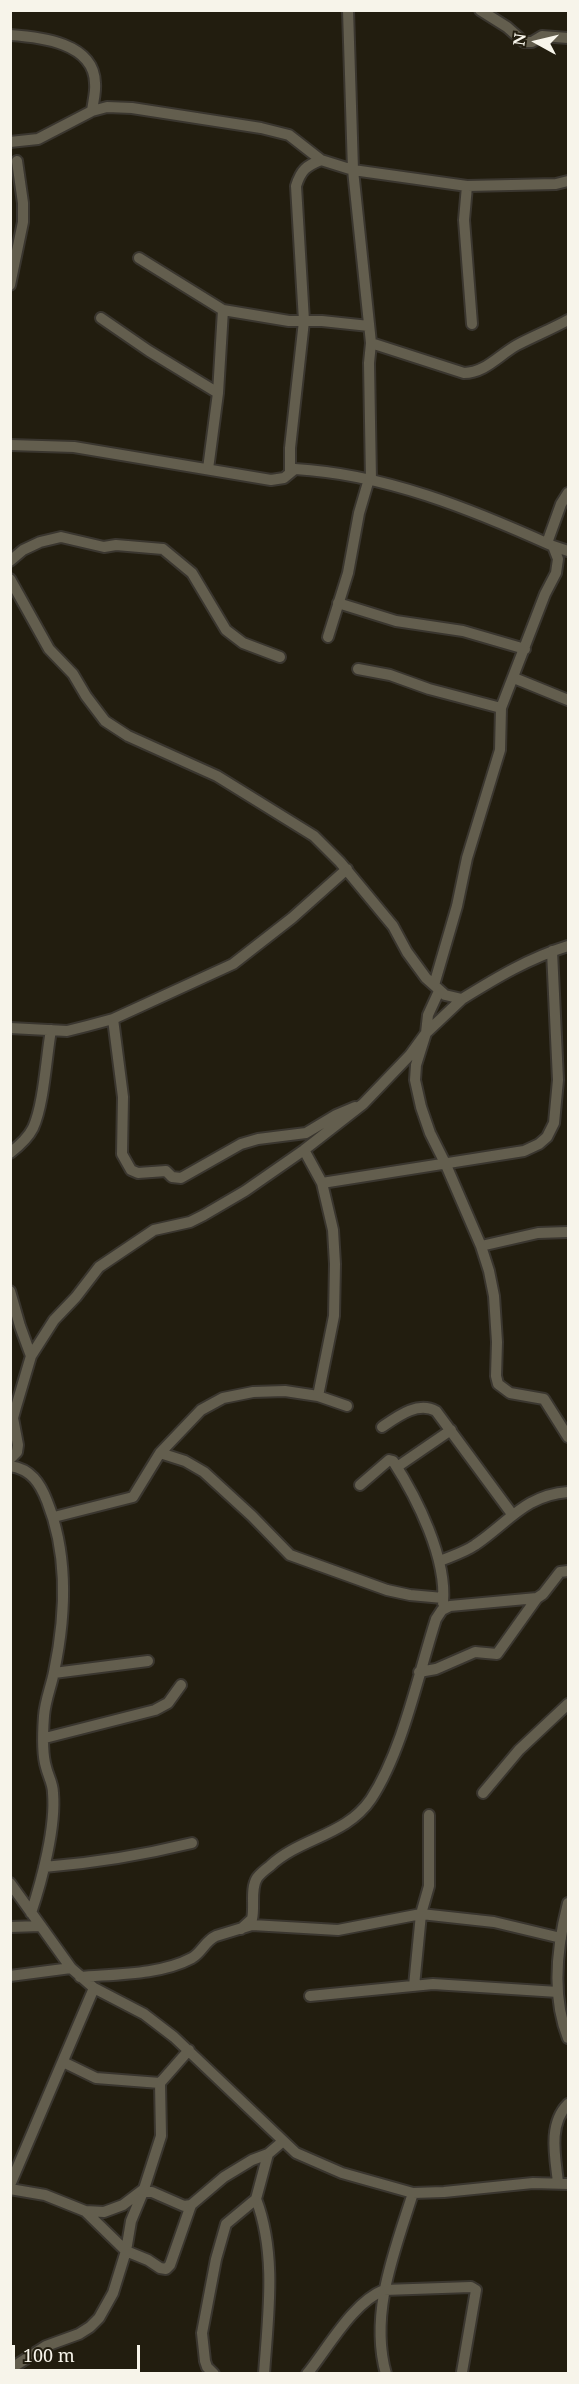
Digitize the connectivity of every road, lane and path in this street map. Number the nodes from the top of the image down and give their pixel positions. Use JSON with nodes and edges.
{"nodes":[{"id":1,"x":348,"y":10,"type":"edge"},
{"id":2,"x":480,"y":10,"type":"edge"},
{"id":3,"x":10,"y":35,"type":"edge"},
{"id":4,"x":568,"y":38,"type":"edge"},
{"id":5,"x":92,"y":111,"type":"junction"},
{"id":6,"x":29,"y":141,"type":"junction"},
{"id":7,"x":10,"y":142,"type":"edge"},
{"id":8,"x":321,"y":160,"type":"junction"},
{"id":9,"x":14,"y":163,"type":"edge"},
{"id":10,"x":353,"y":170,"type":"junction"},
{"id":11,"x":568,"y":181,"type":"edge"},
{"id":12,"x":467,"y":186,"type":"junction"},
{"id":13,"x":139,"y":258,"type":"dead end"},
{"id":14,"x":10,"y":285,"type":"edge"},
{"id":15,"x":223,"y":310,"type":"junction"},
{"id":16,"x":101,"y":318,"type":"dead end"},
{"id":17,"x":568,"y":320,"type":"edge"},
{"id":18,"x":304,"y":321,"type":"junction"},
{"id":19,"x":472,"y":324,"type":"dead end"},
{"id":20,"x":369,"y":326,"type":"junction"},
{"id":21,"x":370,"y":343,"type":"junction"},
{"id":22,"x":218,"y":393,"type":"junction"},
{"id":23,"x":10,"y":445,"type":"edge"},
{"id":24,"x":208,"y":469,"type":"junction"},
{"id":25,"x":290,"y":473,"type":"junction"},
{"id":26,"x":370,"y":479,"type":"junction"},
{"id":27,"x":568,"y":493,"type":"edge"},
{"id":28,"x":550,"y":544,"type":"junction"},
{"id":29,"x":568,"y":550,"type":"edge"},
{"id":30,"x":10,"y":561,"type":"edge"},
{"id":31,"x":10,"y":579,"type":"edge"},
{"id":32,"x":338,"y":603,"type":"junction"},
{"id":33,"x":328,"y":637,"type":"dead end"},
{"id":34,"x":525,"y":649,"type":"junction"},
{"id":35,"x":280,"y":657,"type":"dead end"},
{"id":36,"x":358,"y":669,"type":"dead end"},
{"id":37,"x":514,"y":678,"type":"junction"},
{"id":38,"x":568,"y":700,"type":"edge"},
{"id":39,"x":501,"y":708,"type":"junction"},
{"id":40,"x":347,"y":869,"type":"junction"},
{"id":41,"x":568,"y":946,"type":"edge"},
{"id":42,"x":552,"y":951,"type":"junction"},
{"id":43,"x":437,"y":988,"type":"junction"},
{"id":44,"x":462,"y":999,"type":"junction"},
{"id":45,"x":113,"y":1019,"type":"junction"},
{"id":46,"x":10,"y":1028,"type":"edge"},
{"id":47,"x":51,"y":1030,"type":"junction"},
{"id":48,"x":426,"y":1033,"type":"junction"},
{"id":49,"x":363,"y":1104,"type":"junction"},
{"id":50,"x":304,"y":1150,"type":"junction"},
{"id":51,"x":10,"y":1153,"type":"edge"},
{"id":52,"x":446,"y":1165,"type":"junction"},
{"id":53,"x":322,"y":1183,"type":"junction"},
{"id":54,"x":568,"y":1232,"type":"edge"},
{"id":55,"x":481,"y":1246,"type":"junction"},
{"id":56,"x":10,"y":1291,"type":"edge"},
{"id":57,"x":15,"y":1327,"type":"edge"},
{"id":58,"x":31,"y":1356,"type":"junction"},
{"id":59,"x":318,"y":1396,"type":"junction"},
{"id":60,"x":346,"y":1406,"type":"dead end"},
{"id":61,"x":382,"y":1427,"type":"dead end"},
{"id":62,"x":451,"y":1430,"type":"junction"},
{"id":63,"x":568,"y":1437,"type":"edge"},
{"id":64,"x":160,"y":1453,"type":"junction"},
{"id":65,"x":10,"y":1459,"type":"edge"},
{"id":66,"x":10,"y":1466,"type":"edge"},
{"id":67,"x":397,"y":1467,"type":"junction"},
{"id":68,"x":360,"y":1485,"type":"dead end"},
{"id":69,"x":568,"y":1492,"type":"edge"},
{"id":70,"x":512,"y":1514,"type":"junction"},
{"id":71,"x":54,"y":1517,"type":"junction"},
{"id":72,"x":440,"y":1562,"type":"junction"},
{"id":73,"x":568,"y":1571,"type":"edge"},
{"id":74,"x":537,"y":1598,"type":"junction"},
{"id":75,"x":443,"y":1604,"type":"junction"},
{"id":76,"x":148,"y":1661,"type":"dead end"},
{"id":77,"x":419,"y":1672,"type":"junction"},
{"id":78,"x":54,"y":1673,"type":"junction"},
{"id":79,"x":181,"y":1685,"type":"dead end"},
{"id":80,"x":568,"y":1704,"type":"edge"},
{"id":81,"x":45,"y":1738,"type":"junction"},
{"id":82,"x":483,"y":1793,"type":"dead end"},
{"id":83,"x":429,"y":1815,"type":"dead end"},
{"id":84,"x":192,"y":1843,"type":"dead end"},
{"id":85,"x":44,"y":1867,"type":"junction"},
{"id":86,"x":10,"y":1883,"type":"edge"},
{"id":87,"x":568,"y":1903,"type":"edge"},
{"id":88,"x":31,"y":1913,"type":"junction"},
{"id":89,"x":421,"y":1914,"type":"junction"},
{"id":90,"x":41,"y":1926,"type":"junction"},
{"id":91,"x":10,"y":1927,"type":"edge"},
{"id":92,"x":241,"y":1929,"type":"junction"},
{"id":93,"x":564,"y":1932,"type":"edge"},
{"id":94,"x":70,"y":1968,"type":"junction"},
{"id":95,"x":10,"y":1976,"type":"edge"},
{"id":96,"x":80,"y":1977,"type":"junction"},
{"id":97,"x":414,"y":1986,"type":"junction"},
{"id":98,"x":94,"y":1988,"type":"junction"},
{"id":99,"x":558,"y":1992,"type":"junction"},
{"id":100,"x":310,"y":1996,"type":"dead end"},
{"id":101,"x":568,"y":2038,"type":"edge"},
{"id":102,"x":189,"y":2050,"type":"junction"},
{"id":103,"x":63,"y":2062,"type":"junction"},
{"id":104,"x":160,"y":2083,"type":"junction"},
{"id":105,"x":568,"y":2104,"type":"edge"},
{"id":106,"x":282,"y":2142,"type":"junction"},
{"id":107,"x":268,"y":2154,"type":"junction"},
{"id":108,"x":563,"y":2183,"type":"edge"},
{"id":109,"x":10,"y":2185,"type":"edge"},
{"id":110,"x":10,"y":2190,"type":"edge"},
{"id":111,"x":144,"y":2190,"type":"junction"},
{"id":112,"x":413,"y":2193,"type":"junction"},
{"id":113,"x":256,"y":2199,"type":"junction"},
{"id":114,"x":191,"y":2205,"type":"junction"},
{"id":115,"x":85,"y":2211,"type":"junction"},
{"id":116,"x":126,"y":2251,"type":"junction"},
{"id":117,"x":384,"y":2290,"type":"junction"},
{"id":118,"x":10,"y":2369,"type":"edge"},
{"id":119,"x":462,"y":2372,"type":"dead end"},
{"id":120,"x":214,"y":2373,"type":"edge"},
{"id":121,"x":264,"y":2373,"type":"edge"},
{"id":122,"x":307,"y":2373,"type":"edge"},
{"id":123,"x":386,"y":2373,"type":"edge"}],
"edges":[{"from":1,"to":10,"type":"street"},
{"from":2,"to":4,"type":"street"},
{"from":3,"to":5,"type":"street"},
{"from":5,"to":6,"type":"street"},
{"from":5,"to":8,"type":"street"},
{"from":6,"to":7,"type":"street"},
{"from":6,"to":9,"type":"street"},
{"from":8,"to":10,"type":"street"},
{"from":8,"to":18,"type":"street"},
{"from":9,"to":14,"type":"street"},
{"from":10,"to":12,"type":"street"},
{"from":10,"to":20,"type":"street"},
{"from":11,"to":12,"type":"street"},
{"from":12,"to":19,"type":"street"},
{"from":13,"to":15,"type":"street"},
{"from":15,"to":18,"type":"street"},
{"from":15,"to":22,"type":"street"},
{"from":16,"to":22,"type":"street"},
{"from":17,"to":21,"type":"street"},
{"from":18,"to":20,"type":"street"},
{"from":18,"to":25,"type":"street"},
{"from":20,"to":21,"type":"street"},
{"from":21,"to":26,"type":"street"},
{"from":22,"to":24,"type":"street"},
{"from":23,"to":24,"type":"street"},
{"from":24,"to":25,"type":"street"},
{"from":25,"to":26,"type":"street"},
{"from":26,"to":28,"type":"street"},
{"from":26,"to":32,"type":"street"},
{"from":27,"to":28,"type":"street"},
{"from":28,"to":29,"type":"street"},
{"from":28,"to":34,"type":"street"},
{"from":30,"to":35,"type":"street"},
{"from":31,"to":40,"type":"street"},
{"from":32,"to":33,"type":"street"},
{"from":32,"to":34,"type":"street"},
{"from":34,"to":37,"type":"street"},
{"from":36,"to":39,"type":"street"},
{"from":37,"to":38,"type":"street"},
{"from":37,"to":39,"type":"street"},
{"from":39,"to":43,"type":"street"},
{"from":40,"to":43,"type":"street"},
{"from":40,"to":45,"type":"street"},
{"from":41,"to":42,"type":"street"},
{"from":42,"to":44,"type":"street"},
{"from":42,"to":52,"type":"street"},
{"from":43,"to":44,"type":"street"},
{"from":43,"to":48,"type":"street"},
{"from":44,"to":48,"type":"street"},
{"from":45,"to":47,"type":"street"},
{"from":45,"to":49,"type":"street"},
{"from":46,"to":47,"type":"street"},
{"from":47,"to":51,"type":"street"},
{"from":48,"to":49,"type":"street"},
{"from":48,"to":52,"type":"street"},
{"from":49,"to":50,"type":"street"},
{"from":50,"to":53,"type":"street"},
{"from":50,"to":58,"type":"street"},
{"from":52,"to":53,"type":"street"},
{"from":52,"to":55,"type":"street"},
{"from":53,"to":59,"type":"street"},
{"from":54,"to":55,"type":"street"},
{"from":55,"to":63,"type":"street"},
{"from":56,"to":57,"type":"street"},
{"from":57,"to":58,"type":"street"},
{"from":58,"to":65,"type":"street"},
{"from":59,"to":60,"type":"street"},
{"from":59,"to":64,"type":"street"},
{"from":61,"to":62,"type":"street"},
{"from":62,"to":67,"type":"street"},
{"from":62,"to":70,"type":"street"},
{"from":64,"to":71,"type":"street"},
{"from":64,"to":75,"type":"street"},
{"from":66,"to":71,"type":"street"},
{"from":67,"to":68,"type":"street"},
{"from":67,"to":72,"type":"street"},
{"from":69,"to":70,"type":"street"},
{"from":70,"to":72,"type":"street"},
{"from":71,"to":78,"type":"street"},
{"from":72,"to":75,"type":"street"},
{"from":73,"to":74,"type":"street"},
{"from":74,"to":75,"type":"street"},
{"from":74,"to":77,"type":"street"},
{"from":75,"to":77,"type":"street"},
{"from":76,"to":78,"type":"street"},
{"from":77,"to":92,"type":"street"},
{"from":78,"to":81,"type":"street"},
{"from":79,"to":81,"type":"street"},
{"from":80,"to":82,"type":"street"},
{"from":81,"to":85,"type":"street"},
{"from":83,"to":89,"type":"street"},
{"from":84,"to":85,"type":"street"},
{"from":85,"to":88,"type":"street"},
{"from":86,"to":88,"type":"street"},
{"from":87,"to":93,"type":"street"},
{"from":88,"to":90,"type":"street"},
{"from":89,"to":92,"type":"street"},
{"from":89,"to":93,"type":"street"},
{"from":89,"to":97,"type":"street"},
{"from":90,"to":91,"type":"street"},
{"from":90,"to":94,"type":"street"},
{"from":92,"to":96,"type":"street"},
{"from":93,"to":99,"type":"street"},
{"from":94,"to":95,"type":"street"},
{"from":94,"to":96,"type":"street"},
{"from":96,"to":98,"type":"street"},
{"from":97,"to":99,"type":"street"},
{"from":97,"to":100,"type":"street"},
{"from":98,"to":102,"type":"street"},
{"from":98,"to":103,"type":"street"},
{"from":99,"to":101,"type":"street"},
{"from":102,"to":104,"type":"street"},
{"from":102,"to":106,"type":"street"},
{"from":103,"to":104,"type":"street"},
{"from":103,"to":109,"type":"street"},
{"from":104,"to":111,"type":"street"},
{"from":105,"to":108,"type":"street"},
{"from":106,"to":107,"type":"street"},
{"from":106,"to":112,"type":"street"},
{"from":107,"to":113,"type":"street"},
{"from":107,"to":114,"type":"street"},
{"from":108,"to":112,"type":"street"},
{"from":110,"to":115,"type":"street"},
{"from":111,"to":114,"type":"street"},
{"from":111,"to":115,"type":"street"},
{"from":111,"to":116,"type":"street"},
{"from":112,"to":117,"type":"street"},
{"from":113,"to":120,"type":"street"},
{"from":113,"to":121,"type":"street"},
{"from":114,"to":116,"type":"street"},
{"from":115,"to":116,"type":"street"},
{"from":116,"to":118,"type":"street"},
{"from":117,"to":119,"type":"street"},
{"from":117,"to":122,"type":"street"},
{"from":117,"to":123,"type":"street"}]}
